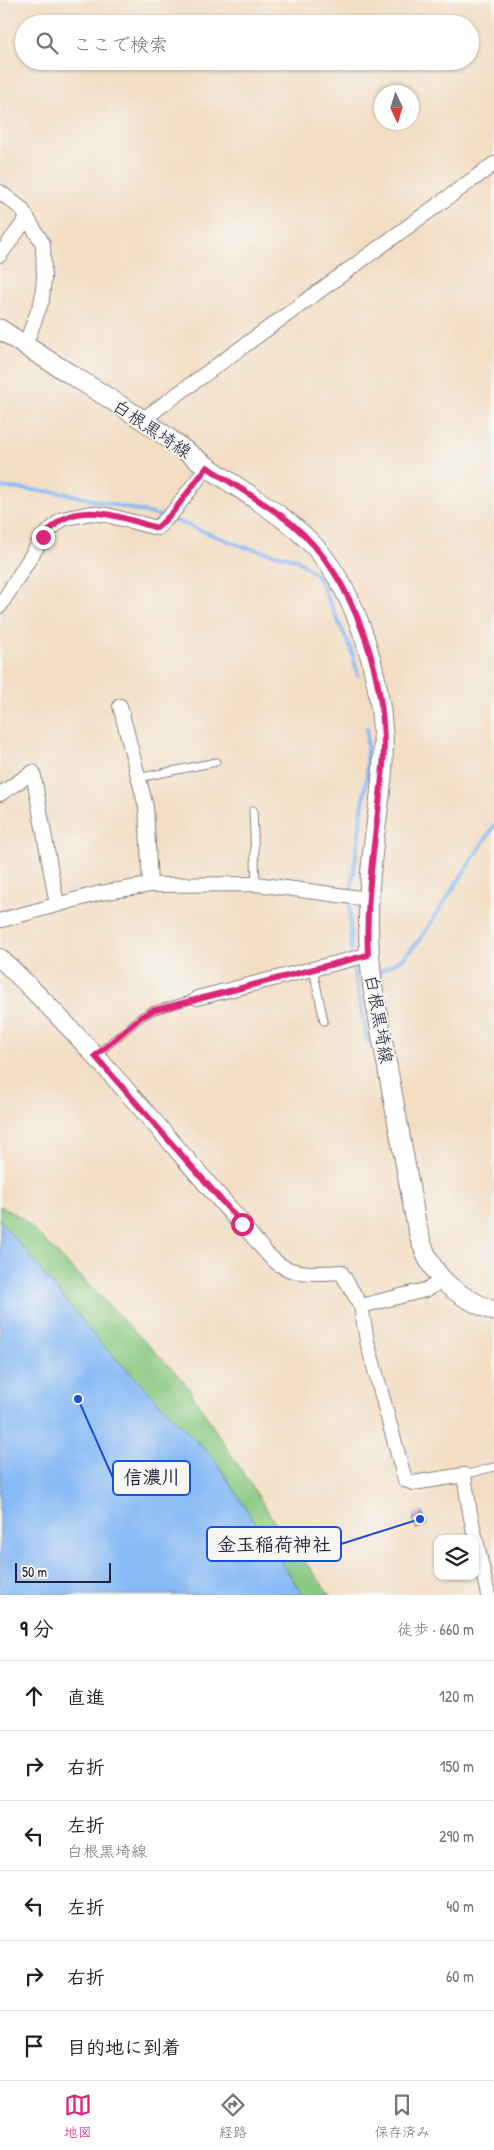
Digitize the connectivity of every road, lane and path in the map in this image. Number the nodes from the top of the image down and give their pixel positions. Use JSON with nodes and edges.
{"nodes":[{"id":1,"x":494,"y":164,"type":"edge"},
{"id":2,"x":0,"y":192,"type":"edge"},
{"id":3,"x":27,"y":218,"type":"junction"},
{"id":4,"x":0,"y":255,"type":"edge"},
{"id":5,"x":0,"y":329,"type":"edge"},
{"id":6,"x":25,"y":346,"type":"junction"},
{"id":7,"x":142,"y":420,"type":"junction"},
{"id":8,"x":207,"y":467,"type":"junction"},
{"id":9,"x":0,"y":606,"type":"edge"},
{"id":10,"x":120,"y":706,"type":"dead end"},
{"id":11,"x":216,"y":762,"type":"dead end"},
{"id":12,"x":138,"y":778,"type":"junction"},
{"id":13,"x":0,"y":794,"type":"edge"},
{"id":14,"x":253,"y":810,"type":"dead end"},
{"id":15,"x":256,"y":884,"type":"junction"},
{"id":16,"x":150,"y":885,"type":"junction"},
{"id":17,"x":368,"y":899,"type":"junction"},
{"id":18,"x":57,"y":905,"type":"junction"},
{"id":19,"x":1,"y":919,"type":"edge"},
{"id":20,"x":368,"y":955,"type":"junction"},
{"id":21,"x":0,"y":958,"type":"edge"},
{"id":22,"x":313,"y":969,"type":"junction"},
{"id":23,"x":197,"y":998,"type":"joint"},
{"id":24,"x":324,"y":1021,"type":"dead end"},
{"id":25,"x":95,"y":1056,"type":"junction"},
{"id":26,"x":242,"y":1224,"type":"joint"},
{"id":27,"x":440,"y":1278,"type":"junction"},
{"id":28,"x":361,"y":1306,"type":"junction"},
{"id":29,"x":494,"y":1311,"type":"edge"},
{"id":30,"x":494,"y":1467,"type":"edge"},
{"id":31,"x":464,"y":1475,"type":"junction"},
{"id":32,"x":488,"y":1595,"type":"edge"}],
"edges":[{"from":1,"to":7,"type":"street"},
{"from":2,"to":3,"type":"street"},
{"from":3,"to":4,"type":"street"},
{"from":3,"to":6,"type":"street"},
{"from":5,"to":6,"type":"main road","name":"白根黒埼線"},
{"from":6,"to":7,"type":"main road","name":"白根黒埼線"},
{"from":7,"to":8,"type":"main road","name":"白根黒埼線"},
{"from":8,"to":9,"type":"street"},
{"from":8,"to":17,"type":"main road","name":"白根黒埼線"},
{"from":10,"to":12,"type":"street"},
{"from":11,"to":12,"type":"lane"},
{"from":12,"to":16,"type":"street"},
{"from":13,"to":18,"type":"street"},
{"from":14,"to":15,"type":"lane"},
{"from":15,"to":16,"type":"street"},
{"from":15,"to":17,"type":"street"},
{"from":16,"to":18,"type":"street"},
{"from":17,"to":20,"type":"main road","name":"白根黒埼線"},
{"from":18,"to":19,"type":"street"},
{"from":20,"to":22,"type":"street"},
{"from":20,"to":27,"type":"main road","name":"白根黒埼線"},
{"from":21,"to":25,"type":"street"},
{"from":22,"to":23,"type":"street"},
{"from":22,"to":24,"type":"lane"},
{"from":23,"to":25,"type":"lane"},
{"from":25,"to":26,"type":"street"},
{"from":26,"to":28,"type":"street"},
{"from":27,"to":28,"type":"street"},
{"from":27,"to":29,"type":"main road","name":"白根黒埼線"},
{"from":28,"to":31,"type":"street"},
{"from":30,"to":31,"type":"lane"},
{"from":31,"to":32,"type":"street"}]}
